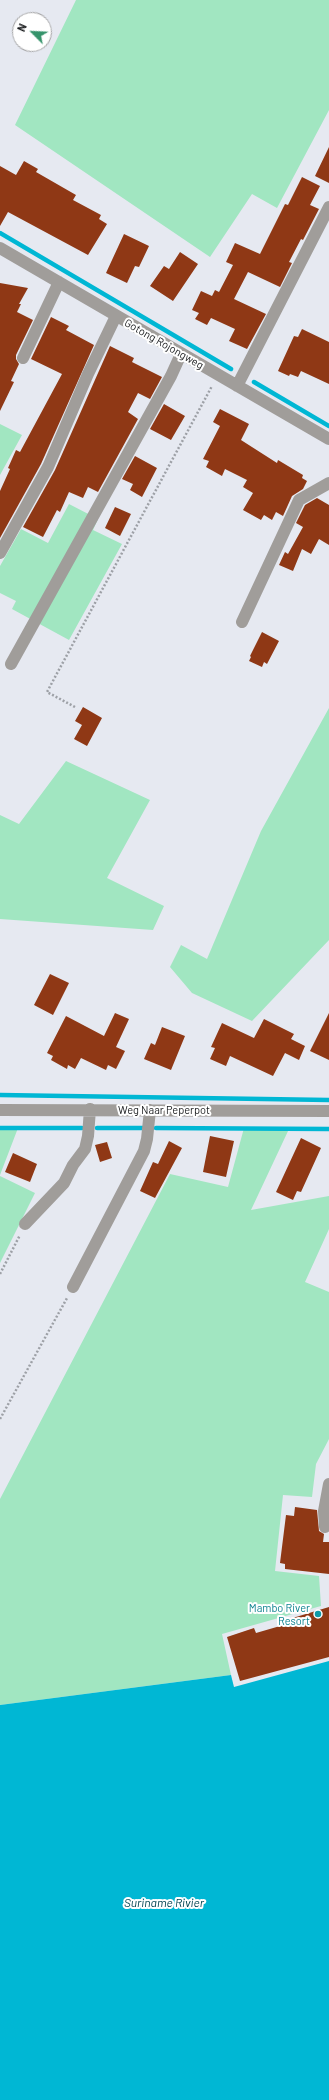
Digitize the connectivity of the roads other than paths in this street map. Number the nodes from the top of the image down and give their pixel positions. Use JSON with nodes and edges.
{"nodes":[{"id":1,"x":329,"y":207,"type":"edge"},
{"id":2,"x":0,"y":248,"type":"edge"},
{"id":3,"x":59,"y":282,"type":"junction"},
{"id":4,"x":116,"y":316,"type":"junction"},
{"id":5,"x":181,"y":354,"type":"junction"},
{"id":6,"x":23,"y":358,"type":"dead end"},
{"id":7,"x":237,"y":386,"type":"junction"},
{"id":8,"x":329,"y":439,"type":"edge"},
{"id":9,"x":329,"y":483,"type":"edge"},
{"id":10,"x":0,"y":553,"type":"edge"},
{"id":11,"x":242,"y":622,"type":"dead end"},
{"id":12,"x":11,"y":664,"type":"dead end"},
{"id":13,"x":90,"y":1109,"type":"junction"},
{"id":14,"x":0,"y":1110,"type":"edge"},
{"id":15,"x":150,"y":1110,"type":"junction"},
{"id":16,"x":329,"y":1111,"type":"edge"},
{"id":17,"x":25,"y":1224,"type":"road end"},
{"id":18,"x":73,"y":1287,"type":"road end"},
{"id":19,"x":329,"y":1484,"type":"edge"},
{"id":20,"x":325,"y":1527,"type":"dead end"}],
"edges":[{"from":1,"to":7,"type":"street"},
{"from":2,"to":3,"type":"street","name":"Gotong Rojongweg"},
{"from":3,"to":4,"type":"street","name":"Gotong Rojongweg"},
{"from":3,"to":6,"type":"street"},
{"from":4,"to":5,"type":"street","name":"Gotong Rojongweg"},
{"from":4,"to":10,"type":"street"},
{"from":5,"to":7,"type":"street","name":"Gotong Rojongweg"},
{"from":5,"to":12,"type":"street"},
{"from":7,"to":8,"type":"street","name":"Gotong Rojongweg"},
{"from":9,"to":11,"type":"street"},
{"from":13,"to":14,"type":"street","name":"Weg Naar Peperpot"},
{"from":13,"to":15,"type":"street","name":"Weg Naar Peperpot"},
{"from":13,"to":17,"type":"street"},
{"from":15,"to":16,"type":"street","name":"Weg Naar Peperpot"},
{"from":15,"to":18,"type":"street"},
{"from":19,"to":20,"type":"street"}]}
